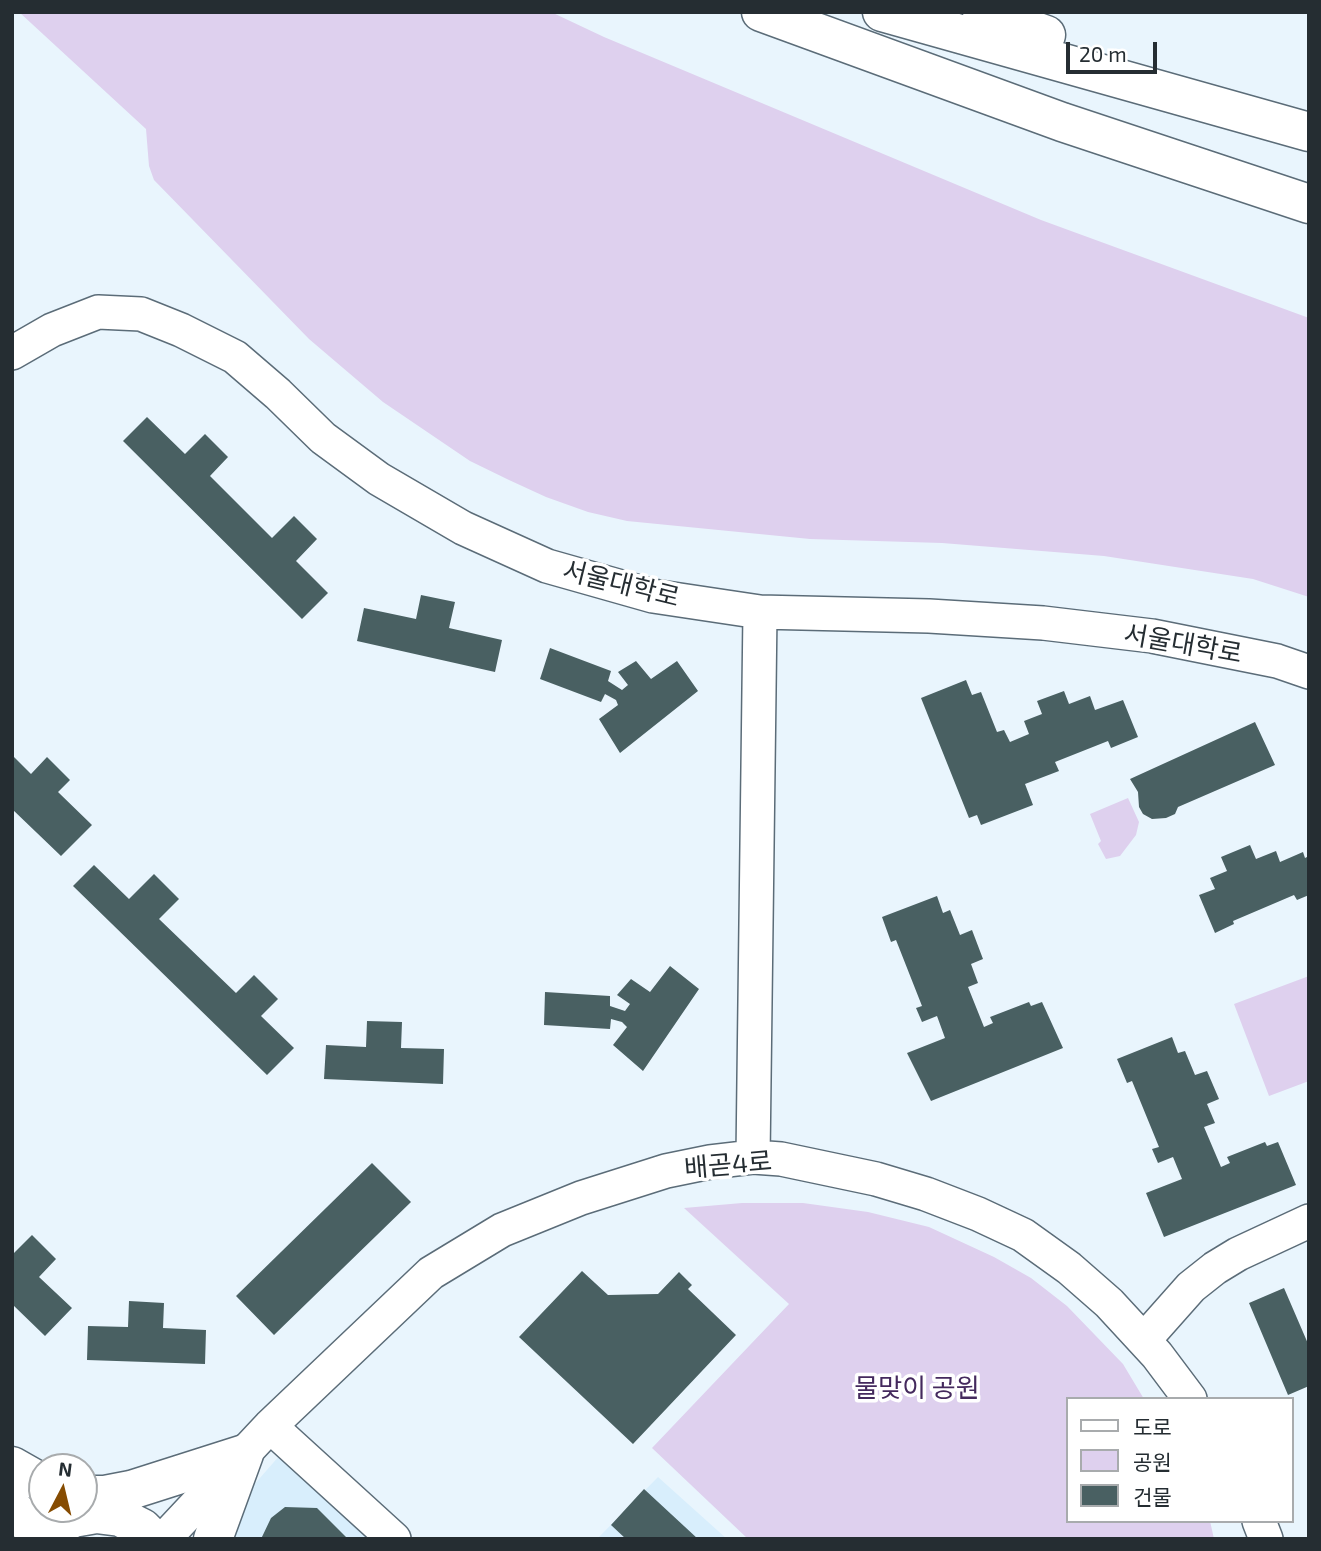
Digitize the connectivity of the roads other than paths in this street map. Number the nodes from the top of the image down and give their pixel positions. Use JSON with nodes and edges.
{"nodes":[{"id":1,"x":747,"y":12,"type":"edge"},
{"id":2,"x":761,"y":12,"type":"edge"},
{"id":3,"x":882,"y":12,"type":"edge"},
{"id":4,"x":982,"y":12,"type":"edge"},
{"id":5,"x":802,"y":27,"type":"junction"},
{"id":6,"x":1309,"y":130,"type":"edge"},
{"id":7,"x":1309,"y":204,"type":"edge"},
{"id":8,"x":12,"y":354,"type":"edge"},
{"id":9,"x":760,"y":612,"type":"junction"},
{"id":10,"x":1309,"y":671,"type":"edge"},
{"id":11,"x":753,"y":1157,"type":"junction"},
{"id":12,"x":1309,"y":1221,"type":"edge"},
{"id":13,"x":1144,"y":1340,"type":"junction"},
{"id":14,"x":1188,"y":1397,"type":"edge"},
{"id":15,"x":270,"y":1426,"type":"junction"},
{"id":16,"x":244,"y":1454,"type":"junction"},
{"id":17,"x":12,"y":1466,"type":"edge"},
{"id":18,"x":28,"y":1475,"type":"edge"},
{"id":19,"x":98,"y":1495,"type":"edge"},
{"id":20,"x":12,"y":1508,"type":"edge"},
{"id":21,"x":44,"y":1539,"type":"edge"},
{"id":22,"x":153,"y":1539,"type":"edge"},
{"id":23,"x":164,"y":1539,"type":"edge"},
{"id":24,"x":213,"y":1539,"type":"edge"},
{"id":25,"x":394,"y":1539,"type":"edge"}],
"edges":[{"from":1,"to":5,"type":"main road"},
{"from":2,"to":5,"type":"main road"},
{"from":3,"to":6,"type":"main road"},
{"from":4,"to":6,"type":"main road"},
{"from":5,"to":7,"type":"main road"},
{"from":8,"to":9,"type":"street","name":"서울대학로"},
{"from":9,"to":10,"type":"street","name":"서울대학로"},
{"from":9,"to":11,"type":"street"},
{"from":11,"to":13,"type":"street","name":"배곧4로"},
{"from":11,"to":15,"type":"street","name":"배곧4로"},
{"from":12,"to":13,"type":"street"},
{"from":13,"to":14,"type":"street","name":"배곧4로"},
{"from":15,"to":16,"type":"street","name":"배곧4로"},
{"from":15,"to":25,"type":"street"},
{"from":16,"to":19,"type":"main road"},
{"from":16,"to":23,"type":"street","name":"배곧4로"},
{"from":16,"to":24,"type":"main road"},
{"from":17,"to":18,"type":"main road"},
{"from":20,"to":21,"type":"main road"},
{"from":21,"to":22,"type":"main road"}]}
